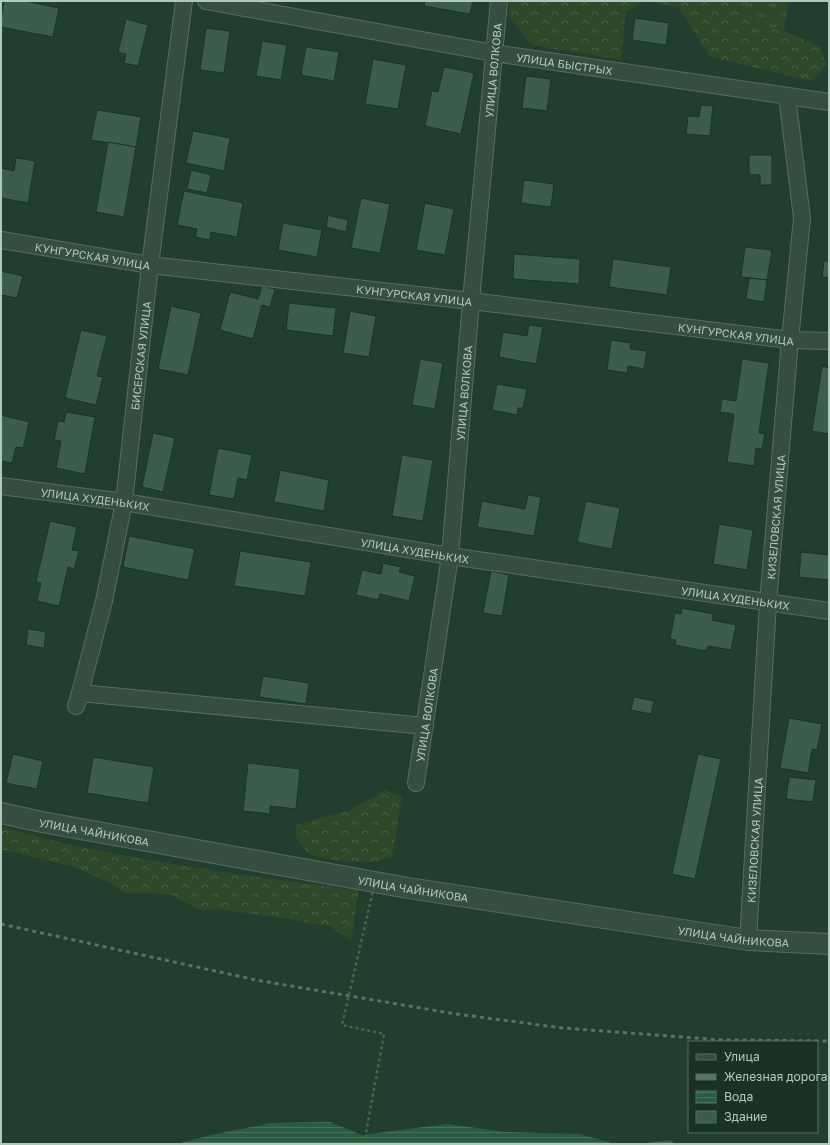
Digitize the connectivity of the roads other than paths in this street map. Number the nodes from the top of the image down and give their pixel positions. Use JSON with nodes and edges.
{"nodes":[{"id":1,"x":184,"y":1,"type":"edge"},
{"id":2,"x":206,"y":1,"type":"edge"},
{"id":3,"x":499,"y":1,"type":"edge"},
{"id":4,"x":494,"y":53,"type":"junction"},
{"id":5,"x":787,"y":96,"type":"junction"},
{"id":6,"x":829,"y":102,"type":"edge"},
{"id":7,"x":1,"y":240,"type":"edge"},
{"id":8,"x":150,"y":265,"type":"junction"},
{"id":9,"x":471,"y":301,"type":"junction"},
{"id":10,"x":790,"y":340,"type":"junction"},
{"id":11,"x":829,"y":341,"type":"edge"},
{"id":12,"x":1,"y":486,"type":"edge"},
{"id":13,"x":124,"y":502,"type":"junction"},
{"id":14,"x":450,"y":556,"type":"junction"},
{"id":15,"x":768,"y":603,"type":"junction"},
{"id":16,"x":829,"y":611,"type":"edge"},
{"id":17,"x":425,"y":726,"type":"junction"},
{"id":18,"x":416,"y":783,"type":"dead end"},
{"id":19,"x":1,"y":813,"type":"edge"},
{"id":20,"x":748,"y":940,"type":"junction"},
{"id":21,"x":829,"y":944,"type":"edge"}],
"edges":[{"from":1,"to":8,"type":"street","name":"БИСЕРСКАЯ УЛИЦА"},
{"from":2,"to":4,"type":"street","name":"УЛИЦА БЫСТРЫХ"},
{"from":3,"to":4,"type":"street","name":"УЛИЦА ВОЛКОВА"},
{"from":4,"to":5,"type":"street","name":"УЛИЦА БЫСТРЫХ"},
{"from":4,"to":9,"type":"street","name":"УЛИЦА ВОЛКОВА"},
{"from":5,"to":6,"type":"street","name":"УЛИЦА БЫСТРЫХ"},
{"from":5,"to":10,"type":"street","name":"КИЗЕЛОВСКАЯ УЛИЦА"},
{"from":7,"to":8,"type":"street","name":"КУНГУРСКАЯ УЛИЦА"},
{"from":8,"to":9,"type":"street","name":"КУНГУРСКАЯ УЛИЦА"},
{"from":8,"to":13,"type":"street","name":"БИСЕРСКАЯ УЛИЦА"},
{"from":9,"to":10,"type":"street","name":"КУНГУРСКАЯ УЛИЦА"},
{"from":9,"to":14,"type":"street","name":"УЛИЦА ВОЛКОВА"},
{"from":10,"to":11,"type":"street","name":"КУНГУРСКАЯ УЛИЦА"},
{"from":10,"to":15,"type":"street","name":"КИЗЕЛОВСКАЯ УЛИЦА"},
{"from":12,"to":13,"type":"street","name":"УЛИЦА ХУДЕНЬКИХ"},
{"from":13,"to":14,"type":"street","name":"УЛИЦА ХУДЕНЬКИХ"},
{"from":13,"to":17,"type":"street","name":"БИСЕРСКАЯ УЛИЦА"},
{"from":14,"to":15,"type":"street","name":"УЛИЦА ХУДЕНЬКИХ"},
{"from":14,"to":17,"type":"street","name":"УЛИЦА ВОЛКОВА"},
{"from":15,"to":16,"type":"street","name":"УЛИЦА ХУДЕНЬКИХ"},
{"from":15,"to":20,"type":"street","name":"КИЗЕЛОВСКАЯ УЛИЦА"},
{"from":17,"to":18,"type":"street","name":"УЛИЦА ВОЛКОВА"},
{"from":19,"to":20,"type":"street","name":"УЛИЦА ЧАЙНИКОВА"},
{"from":20,"to":21,"type":"street","name":"УЛИЦА ЧАЙНИКОВА"}]}
